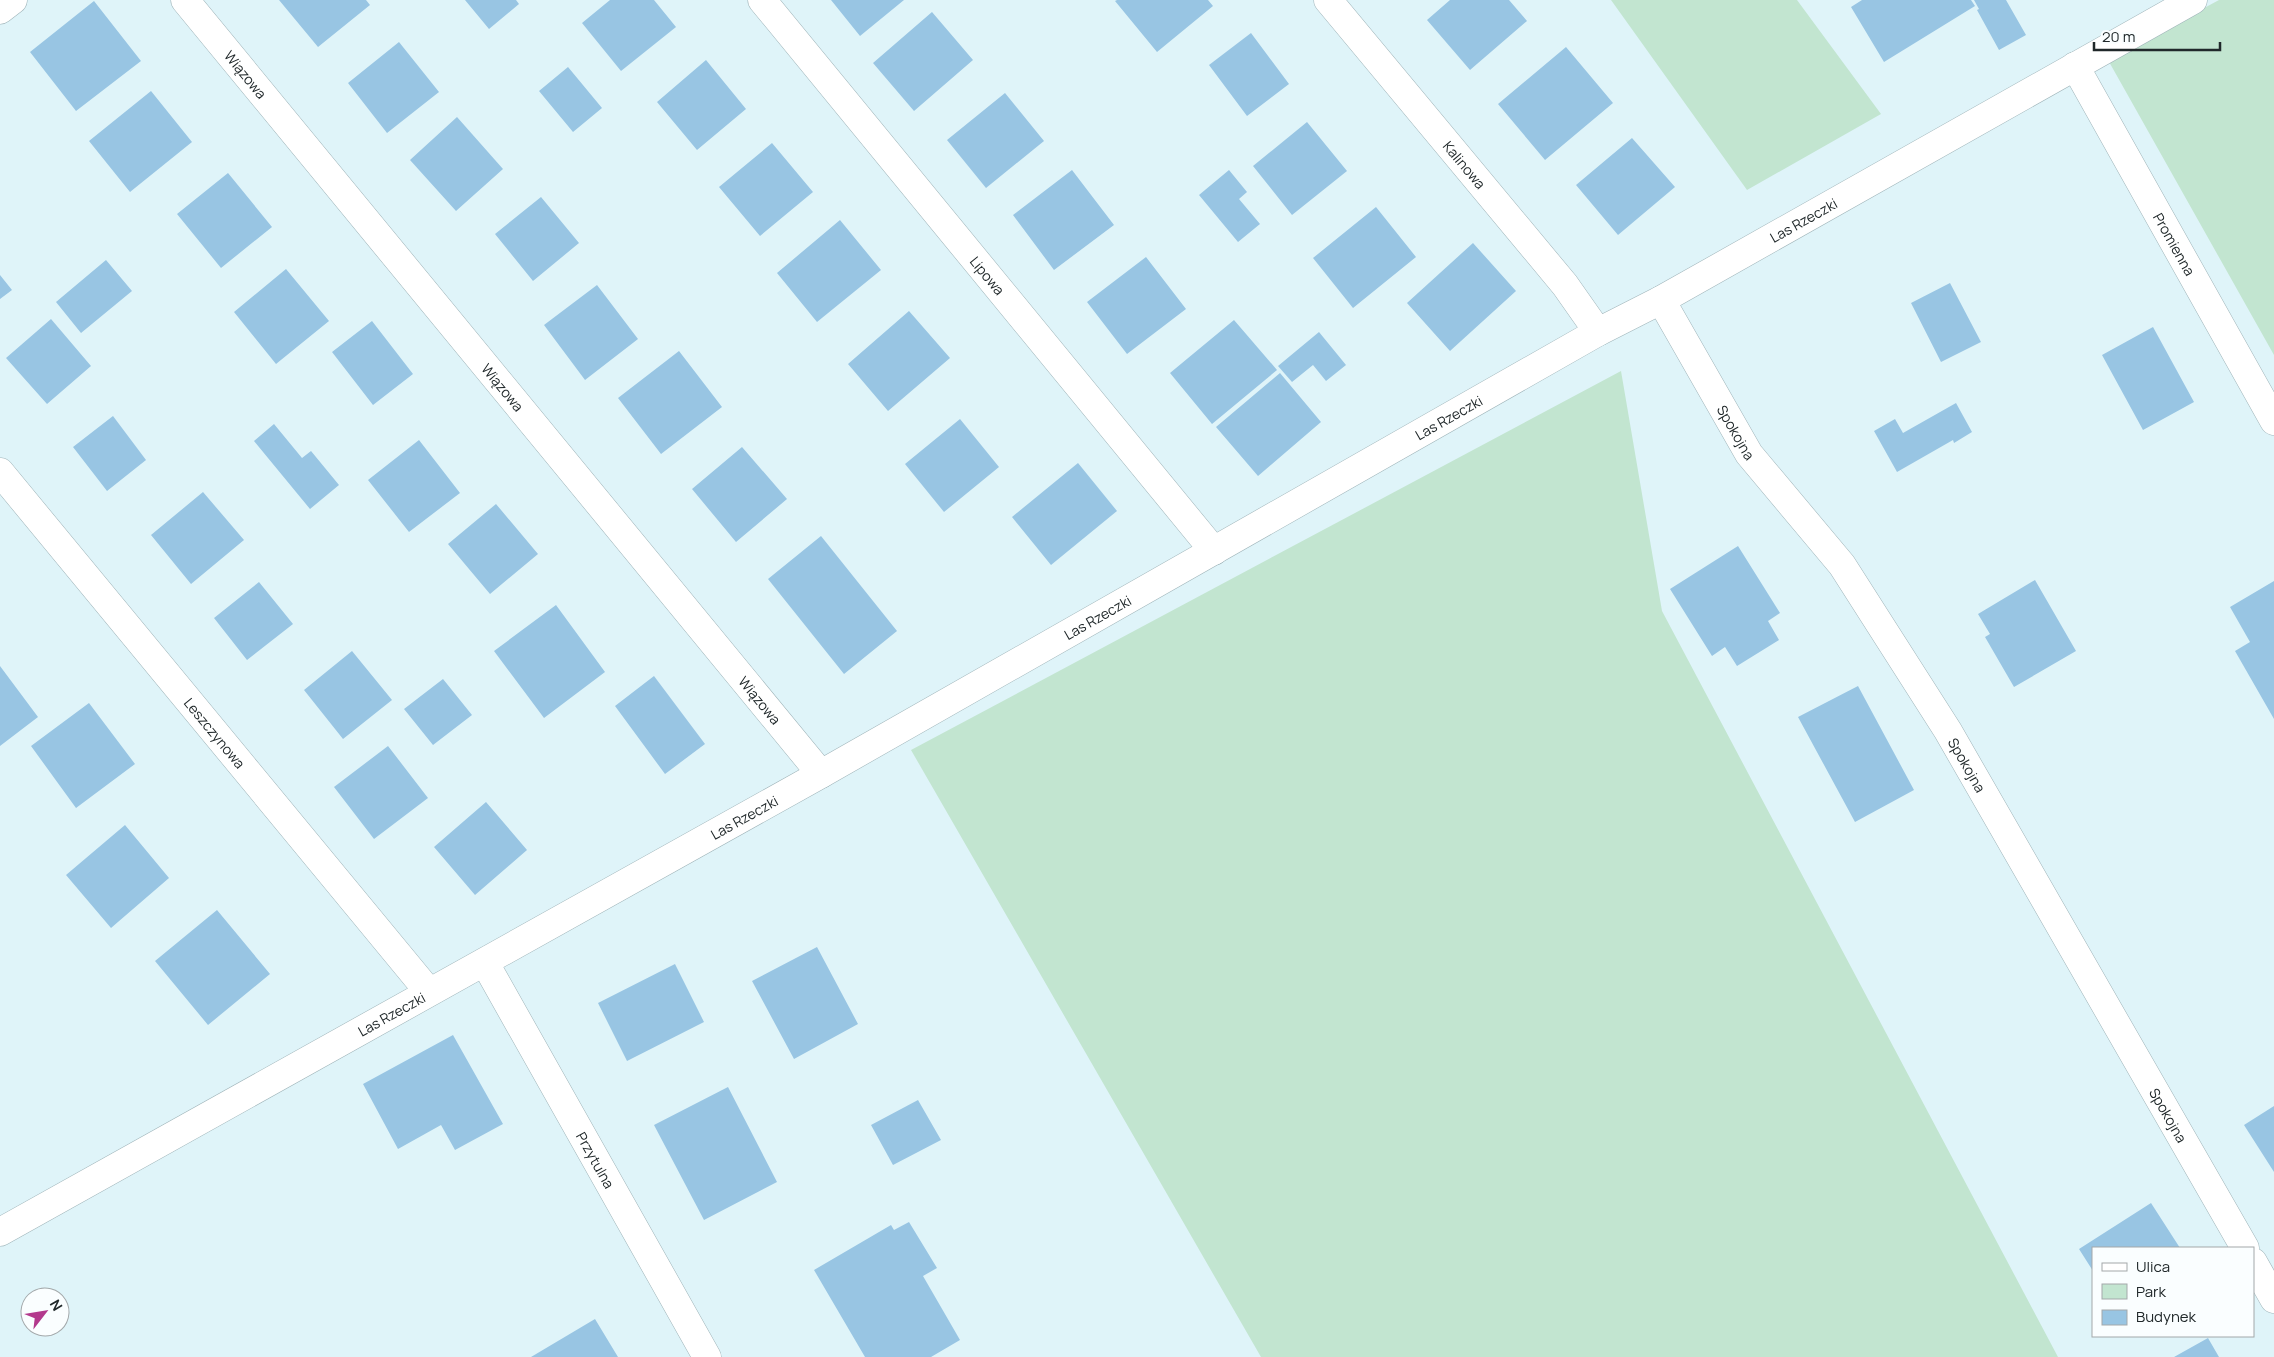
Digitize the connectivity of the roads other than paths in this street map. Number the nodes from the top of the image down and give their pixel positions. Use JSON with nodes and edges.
{"nodes":[{"id":1,"x":13,"y":0,"type":"edge"},
{"id":2,"x":185,"y":0,"type":"edge"},
{"id":3,"x":762,"y":0,"type":"edge"},
{"id":4,"x":1328,"y":0,"type":"edge"},
{"id":5,"x":2193,"y":0,"type":"edge"},
{"id":6,"x":0,"y":10,"type":"edge"},
{"id":7,"x":2075,"y":66,"type":"junction"},
{"id":8,"x":1660,"y":300,"type":"junction"},
{"id":9,"x":1598,"y":332,"type":"junction"},
{"id":10,"x":2274,"y":421,"type":"edge"},
{"id":11,"x":0,"y":472,"type":"edge"},
{"id":12,"x":1214,"y":550,"type":"junction"},
{"id":13,"x":821,"y":774,"type":"junction"},
{"id":14,"x":485,"y":962,"type":"junction"},
{"id":15,"x":429,"y":992,"type":"junction"},
{"id":16,"x":0,"y":1232,"type":"edge"},
{"id":17,"x":2244,"y":1247,"type":"edge"},
{"id":18,"x":2254,"y":1264,"type":"edge"},
{"id":19,"x":2274,"y":1299,"type":"edge"},
{"id":20,"x":707,"y":1357,"type":"edge"}],
"edges":[{"from":1,"to":6,"type":"street"},
{"from":2,"to":13,"type":"street","name":"Wiązowa"},
{"from":3,"to":12,"type":"street","name":"Lipowa"},
{"from":4,"to":9,"type":"street","name":"Kalinowa"},
{"from":5,"to":7,"type":"street","name":"Las Rzeczki"},
{"from":7,"to":8,"type":"street","name":"Las Rzeczki"},
{"from":7,"to":10,"type":"street","name":"Promienna"},
{"from":8,"to":9,"type":"street","name":"Las Rzeczki"},
{"from":8,"to":17,"type":"street","name":"Spokojna"},
{"from":9,"to":12,"type":"street","name":"Las Rzeczki"},
{"from":11,"to":15,"type":"street","name":"Leszczynowa"},
{"from":12,"to":13,"type":"street","name":"Las Rzeczki"},
{"from":13,"to":14,"type":"street","name":"Las Rzeczki"},
{"from":14,"to":15,"type":"street","name":"Las Rzeczki"},
{"from":14,"to":20,"type":"street","name":"Przytulna"},
{"from":15,"to":16,"type":"street","name":"Las Rzeczki"},
{"from":18,"to":19,"type":"street"}]}
